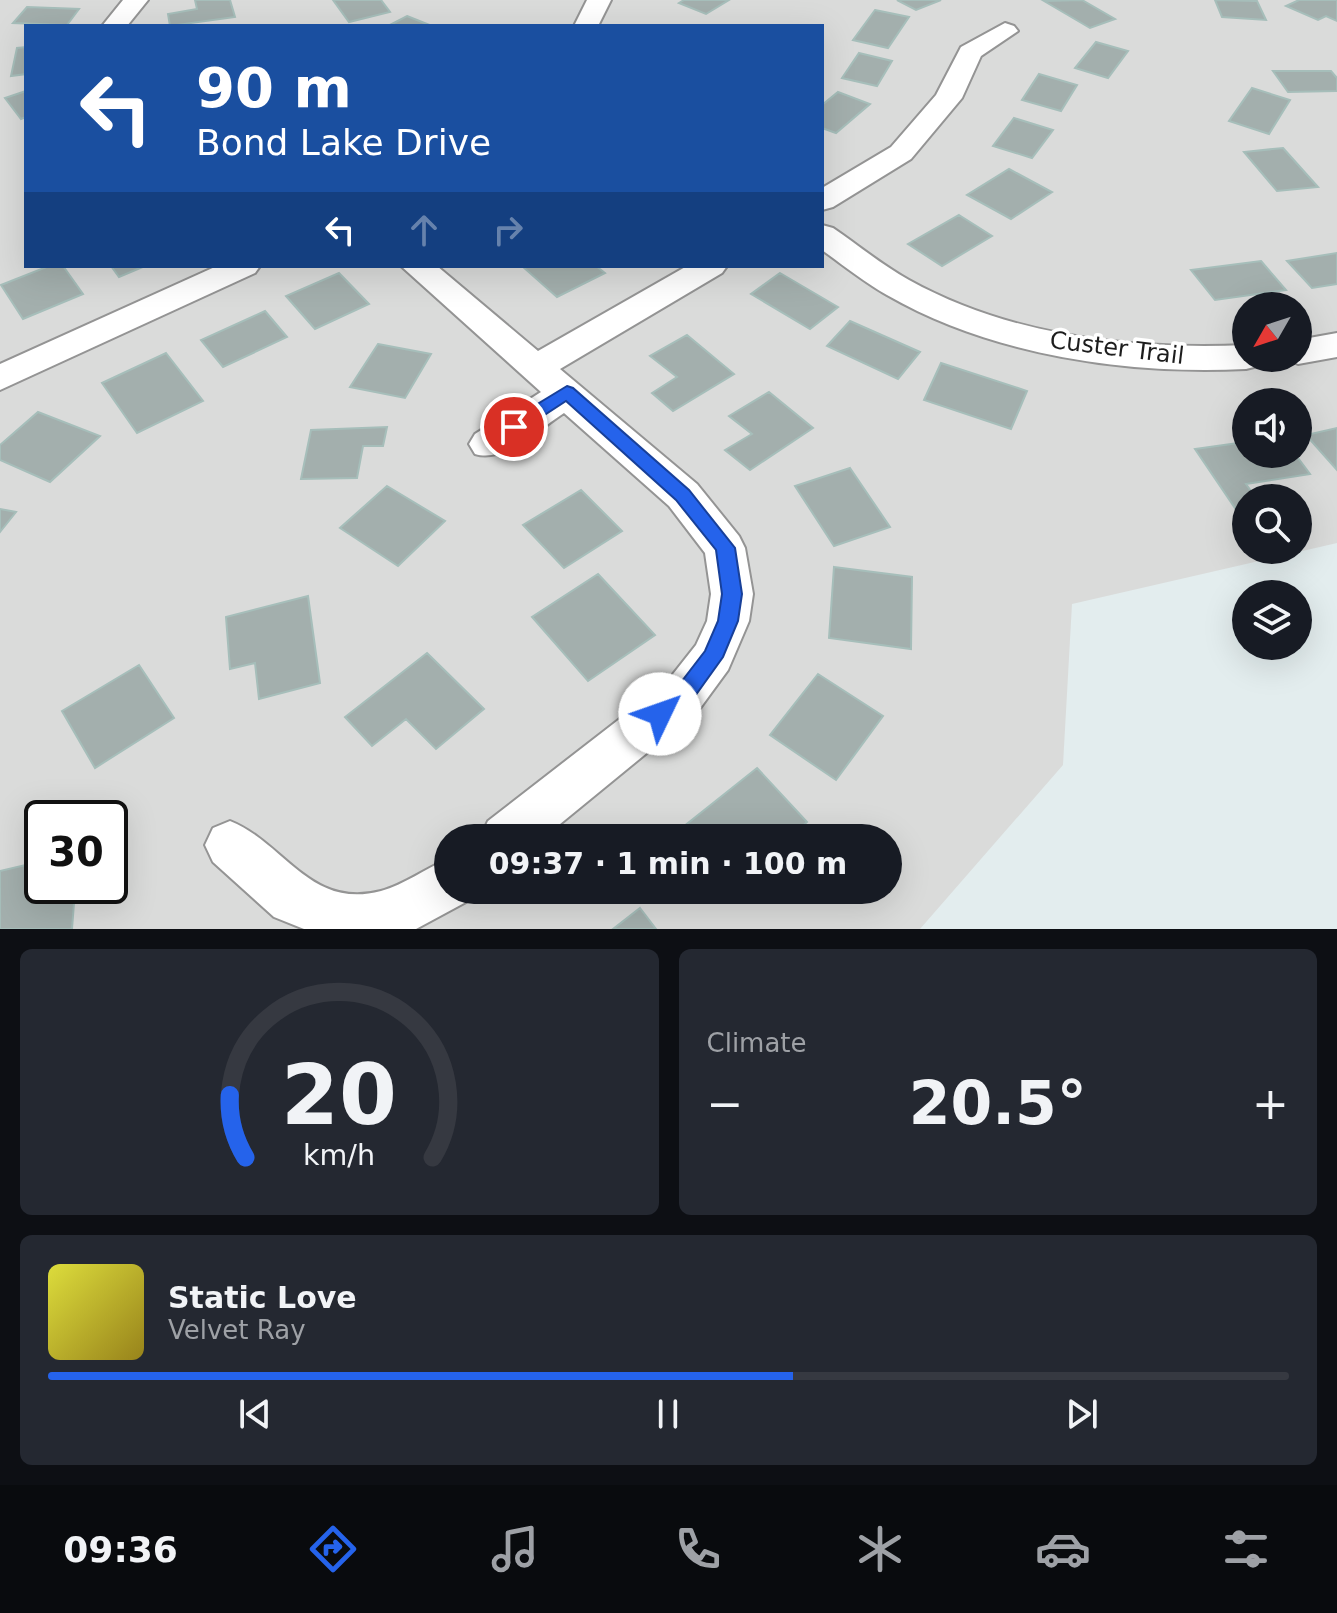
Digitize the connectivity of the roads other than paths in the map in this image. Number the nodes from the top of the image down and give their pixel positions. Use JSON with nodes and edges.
{"nodes":[{"id":1,"x":136,"y":0,"type":"edge"},
{"id":2,"x":116,"y":24,"type":"edge"},
{"id":3,"x":1005,"y":31,"type":"dead end"},
{"id":4,"x":824,"y":200,"type":"edge"},
{"id":5,"x":824,"y":236,"type":"edge"},
{"id":6,"x":240,"y":268,"type":"edge"},
{"id":7,"x":419,"y":268,"type":"edge"},
{"id":8,"x":708,"y":268,"type":"edge"},
{"id":9,"x":1337,"y":345,"type":"edge"},
{"id":10,"x":1312,"y":349,"type":"edge"},
{"id":11,"x":1232,"y":357,"type":"edge"},
{"id":12,"x":0,"y":378,"type":"edge"},
{"id":13,"x":552,"y":380,"type":"junction"},
{"id":14,"x":488,"y":444,"type":"dead end"},
{"id":15,"x":523,"y":824,"type":"edge"},
{"id":16,"x":230,"y":845,"type":"dead end"},
{"id":17,"x":434,"y":892,"type":"edge"}],
"edges":[{"from":1,"to":2,"type":"street"},
{"from":3,"to":4,"type":"street"},
{"from":5,"to":11,"type":"street","name":"Custer Trail"},
{"from":6,"to":12,"type":"street"},
{"from":7,"to":13,"type":"street"},
{"from":8,"to":13,"type":"street"},
{"from":9,"to":10,"type":"street"},
{"from":13,"to":14,"type":"street"},
{"from":13,"to":15,"type":"street"},
{"from":16,"to":17,"type":"street"}]}
